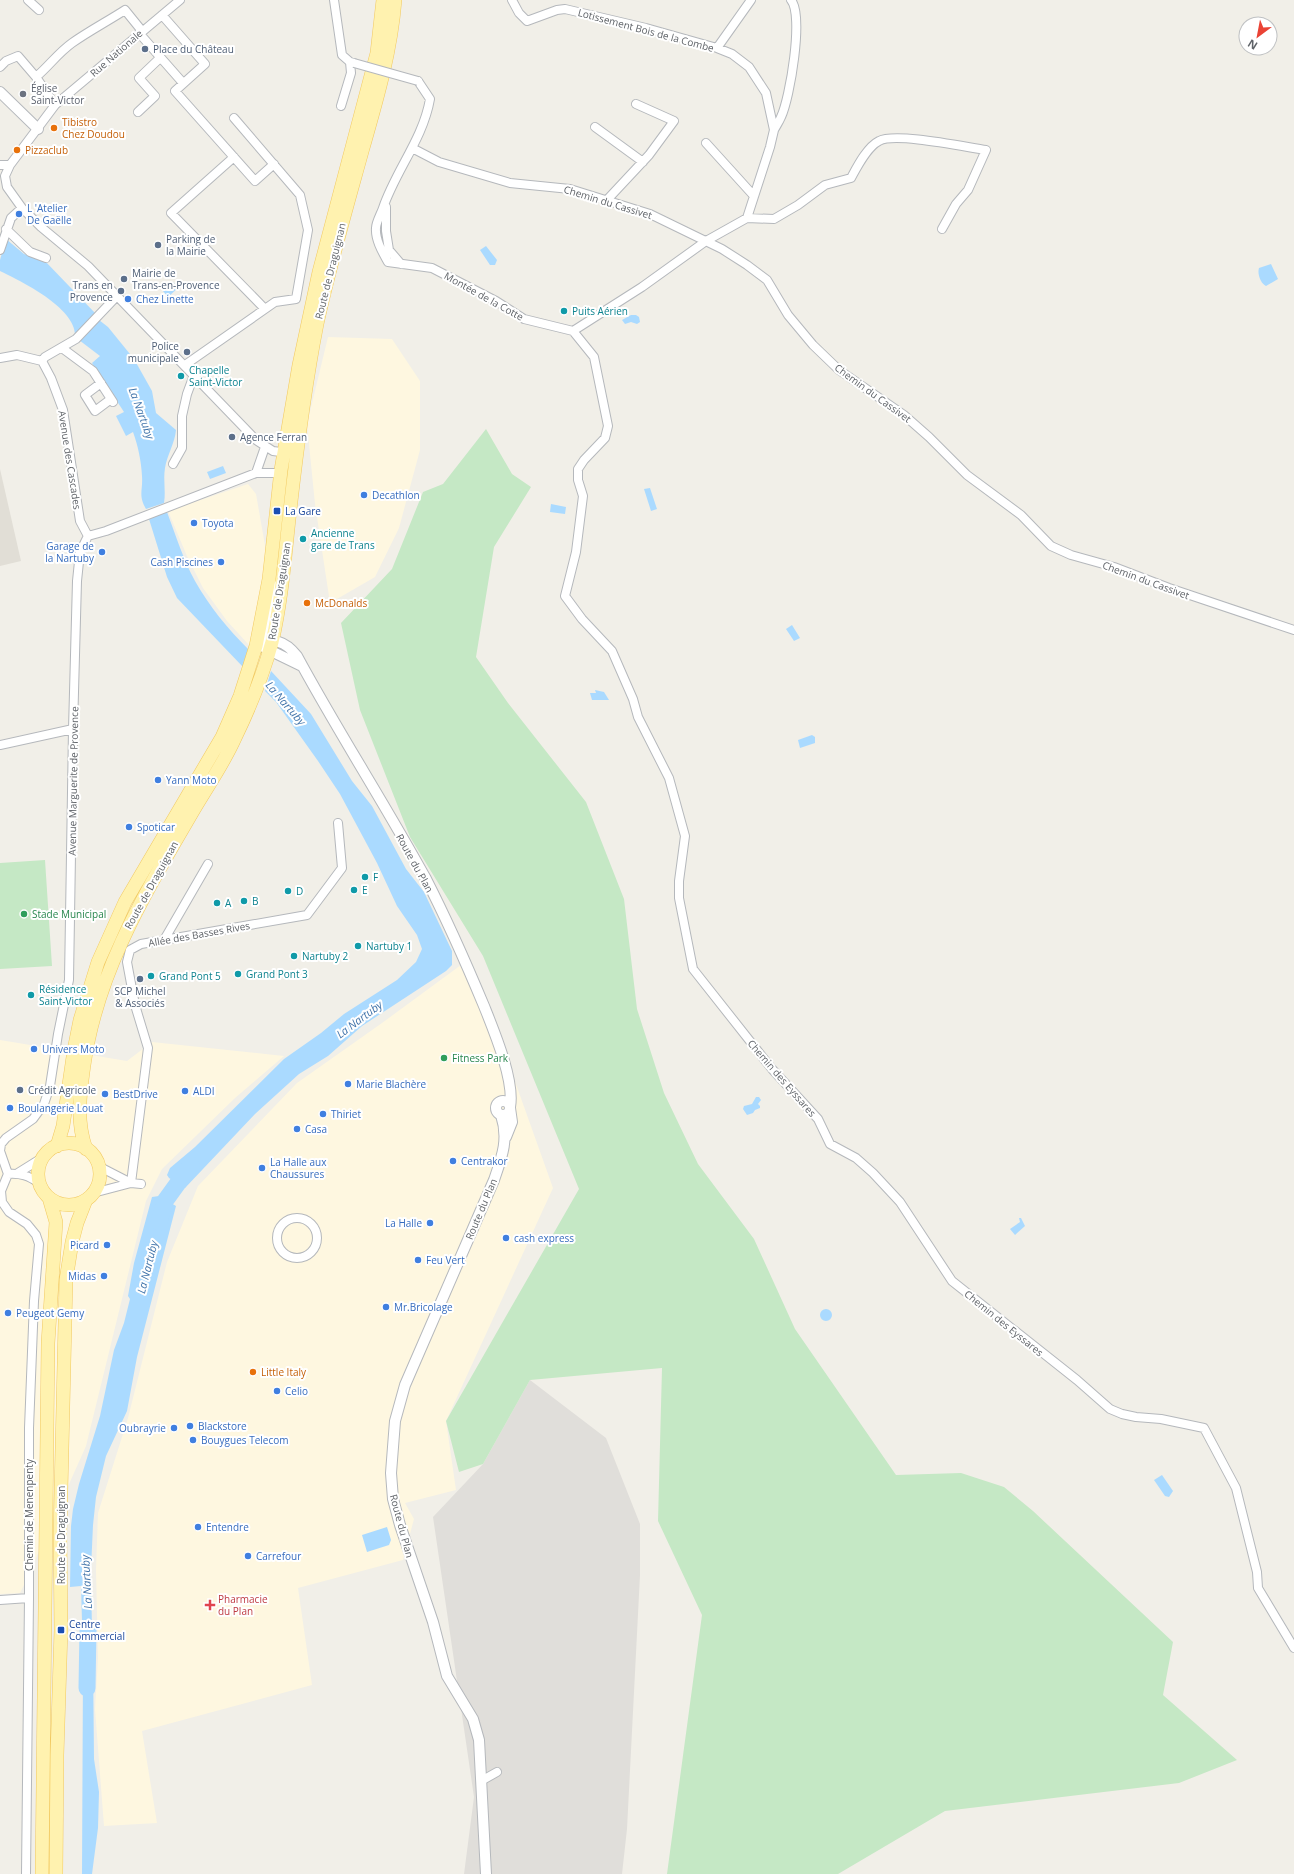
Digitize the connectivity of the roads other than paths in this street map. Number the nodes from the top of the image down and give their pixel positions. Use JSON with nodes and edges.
{"nodes":[{"id":1,"x":28,"y":0,"type":"edge"},
{"id":2,"x":180,"y":0,"type":"edge"},
{"id":3,"x":334,"y":0,"type":"edge"},
{"id":4,"x":383,"y":0,"type":"edge"},
{"id":5,"x":395,"y":0,"type":"edge"},
{"id":6,"x":512,"y":0,"type":"edge"},
{"id":7,"x":751,"y":0,"type":"edge"},
{"id":8,"x":794,"y":1,"type":"edge"},
{"id":9,"x":40,"y":10,"type":"dead end"},
{"id":10,"x":162,"y":15,"type":"junction"},
{"id":11,"x":141,"y":32,"type":"junction"},
{"id":12,"x":717,"y":48,"type":"junction"},
{"id":13,"x":160,"y":58,"type":"dead end"},
{"id":14,"x":352,"y":62,"type":"junction"},
{"id":15,"x":0,"y":67,"type":"edge"},
{"id":16,"x":36,"y":77,"type":"junction"},
{"id":17,"x":184,"y":83,"type":"junction"},
{"id":18,"x":0,"y":92,"type":"edge"},
{"id":19,"x":636,"y":104,"type":"dead end"},
{"id":20,"x":55,"y":105,"type":"junction"},
{"id":21,"x":341,"y":106,"type":"dead end"},
{"id":22,"x":138,"y":112,"type":"dead end"},
{"id":23,"x":234,"y":118,"type":"dead end"},
{"id":24,"x":595,"y":127,"type":"dead end"},
{"id":25,"x":38,"y":129,"type":"junction"},
{"id":26,"x":774,"y":130,"type":"junction"},
{"id":27,"x":706,"y":143,"type":"dead end"},
{"id":28,"x":412,"y":148,"type":"junction"},
{"id":29,"x":234,"y":157,"type":"junction"},
{"id":30,"x":642,"y":162,"type":"junction"},
{"id":31,"x":274,"y":164,"type":"junction"},
{"id":32,"x":0,"y":165,"type":"edge"},
{"id":33,"x":10,"y":165,"type":"junction"},
{"id":34,"x":754,"y":196,"type":"junction"},
{"id":35,"x":606,"y":200,"type":"junction"},
{"id":36,"x":22,"y":208,"type":"junction"},
{"id":37,"x":747,"y":218,"type":"junction"},
{"id":38,"x":6,"y":229,"type":"junction"},
{"id":39,"x":942,"y":229,"type":"dead end"},
{"id":40,"x":706,"y":241,"type":"junction"},
{"id":41,"x":0,"y":250,"type":"edge"},
{"id":42,"x":46,"y":258,"type":"dead end"},
{"id":43,"x":117,"y":296,"type":"junction"},
{"id":44,"x":264,"y":310,"type":"junction"},
{"id":45,"x":573,"y":331,"type":"junction"},
{"id":46,"x":62,"y":348,"type":"junction"},
{"id":47,"x":0,"y":358,"type":"edge"},
{"id":48,"x":42,"y":361,"type":"junction"},
{"id":49,"x":184,"y":365,"type":"junction"},
{"id":50,"x":194,"y":375,"type":"junction"},
{"id":51,"x":101,"y":383,"type":"junction"},
{"id":52,"x":299,"y":446,"type":"junction"},
{"id":53,"x":265,"y":447,"type":"junction"},
{"id":54,"x":285,"y":453,"type":"junction"},
{"id":55,"x":173,"y":464,"type":"dead end"},
{"id":56,"x":256,"y":473,"type":"junction"},
{"id":57,"x":277,"y":475,"type":"junction"},
{"id":58,"x":88,"y":536,"type":"junction"},
{"id":59,"x":286,"y":542,"type":"junction"},
{"id":60,"x":1294,"y":630,"type":"edge"},
{"id":61,"x":263,"y":646,"type":"junction"},
{"id":62,"x":72,"y":729,"type":"junction"},
{"id":63,"x":0,"y":744,"type":"edge"},
{"id":64,"x":338,"y":823,"type":"dead end"},
{"id":65,"x":208,"y":864,"type":"dead end"},
{"id":66,"x":164,"y":940,"type":"junction"},
{"id":67,"x":506,"y":1071,"type":"junction"},
{"id":68,"x":501,"y":1101,"type":"junction"},
{"id":69,"x":510,"y":1108,"type":"junction"},
{"id":70,"x":501,"y":1114,"type":"junction"},
{"id":71,"x":506,"y":1138,"type":"junction"},
{"id":72,"x":0,"y":1144,"type":"edge"},
{"id":73,"x":57,"y":1146,"type":"junction"},
{"id":74,"x":86,"y":1149,"type":"junction"},
{"id":75,"x":42,"y":1158,"type":"junction"},
{"id":76,"x":98,"y":1166,"type":"junction"},
{"id":77,"x":18,"y":1173,"type":"junction"},
{"id":78,"x":8,"y":1174,"type":"junction"},
{"id":79,"x":39,"y":1183,"type":"junction"},
{"id":80,"x":131,"y":1183,"type":"junction"},
{"id":81,"x":141,"y":1184,"type":"dead end"},
{"id":82,"x":90,"y":1196,"type":"junction"},
{"id":83,"x":49,"y":1198,"type":"junction"},
{"id":84,"x":298,"y":1218,"type":"joint"},
{"id":85,"x":29,"y":1598,"type":"junction"},
{"id":86,"x":0,"y":1600,"type":"edge"},
{"id":87,"x":1294,"y":1648,"type":"edge"},
{"id":88,"x":496,"y":1772,"type":"dead end"},
{"id":89,"x":481,"y":1781,"type":"junction"},
{"id":90,"x":26,"y":1874,"type":"edge"},
{"id":91,"x":42,"y":1874,"type":"edge"},
{"id":92,"x":56,"y":1874,"type":"edge"},
{"id":93,"x":486,"y":1874,"type":"edge"}],
"edges":[{"from":1,"to":9,"type":"street"},
{"from":2,"to":10,"type":"street","name":"Rue Nationale"},
{"from":3,"to":14,"type":"street"},
{"from":4,"to":54,"type":"main road","name":"Route de Draguignan"},
{"from":5,"to":52,"type":"main road","name":"Route de Draguignan"},
{"from":6,"to":12,"type":"street","name":"Lotissement Bois de la Combe"},
{"from":7,"to":12,"type":"street"},
{"from":8,"to":26,"type":"street"},
{"from":10,"to":11,"type":"street","name":"Rue Nationale"},
{"from":10,"to":17,"type":"street"},
{"from":11,"to":16,"type":"street"},
{"from":11,"to":17,"type":"street"},
{"from":11,"to":20,"type":"street","name":"Rue Nationale"},
{"from":12,"to":26,"type":"street","name":"Lotissement Bois de la Combe"},
{"from":13,"to":22,"type":"street"},
{"from":14,"to":21,"type":"street"},
{"from":14,"to":28,"type":"street","name":"Montée de la Cotte","bridge":true},
{"from":15,"to":16,"type":"street"},
{"from":16,"to":20,"type":"street"},
{"from":17,"to":29,"type":"street"},
{"from":18,"to":25,"type":"street"},
{"from":19,"to":30,"type":"street"},
{"from":20,"to":25,"type":"street","name":"Rue Nationale"},
{"from":23,"to":31,"type":"street"},
{"from":24,"to":30,"type":"street"},
{"from":25,"to":33,"type":"street","name":"Rue Nationale"},
{"from":26,"to":34,"type":"street","name":"Lotissement Bois de la Combe"},
{"from":27,"to":34,"type":"street"},
{"from":28,"to":35,"type":"street","name":"Chemin du Cassivet"},
{"from":28,"to":45,"type":"street","name":"Montée de la Cotte"},
{"from":29,"to":31,"type":"street"},
{"from":29,"to":44,"type":"street"},
{"from":30,"to":35,"type":"street"},
{"from":31,"to":44,"type":"street"},
{"from":32,"to":33,"type":"street"},
{"from":33,"to":36,"type":"street"},
{"from":34,"to":37,"type":"street","name":"Lotissement Bois de la Combe"},
{"from":35,"to":40,"type":"street","name":"Chemin du Cassivet"},
{"from":36,"to":38,"type":"street"},
{"from":36,"to":43,"type":"street"},
{"from":37,"to":39,"type":"street"},
{"from":37,"to":40,"type":"street"},
{"from":38,"to":41,"type":"street"},
{"from":38,"to":42,"type":"street"},
{"from":40,"to":45,"type":"street"},
{"from":40,"to":60,"type":"street","name":"Chemin du Cassivet"},
{"from":43,"to":46,"type":"street"},
{"from":43,"to":49,"type":"street"},
{"from":44,"to":49,"type":"street"},
{"from":45,"to":87,"type":"street","name":"Chemin des Eyssares"},
{"from":46,"to":48,"type":"street"},
{"from":46,"to":51,"type":"street"},
{"from":47,"to":48,"type":"street"},
{"from":48,"to":58,"type":"street","name":"Avenue des Cascades"},
{"from":49,"to":50,"type":"street"},
{"from":50,"to":53,"type":"street"},
{"from":50,"to":55,"type":"street"},
{"from":51,"to":51,"type":"street"},
{"from":52,"to":54,"type":"street"},
{"from":52,"to":59,"type":"main road","name":"Route de Draguignan"},
{"from":53,"to":54,"type":"street"},
{"from":53,"to":56,"type":"street"},
{"from":54,"to":57,"type":"main road","name":"Route de Draguignan"},
{"from":56,"to":57,"type":"street"},
{"from":56,"to":58,"type":"street"},
{"from":57,"to":59,"type":"street"},
{"from":57,"to":61,"type":"main road","name":"Route de Draguignan"},
{"from":58,"to":62,"type":"street","name":"Avenue Marguerite de Provence"},
{"from":59,"to":61,"type":"main road","name":"Route de Draguignan"},
{"from":61,"to":67,"type":"street","name":"Route du Plan"},
{"from":61,"to":73,"type":"main road","name":"Route de Draguignan"},
{"from":61,"to":74,"type":"main road","name":"Route de Draguignan"},
{"from":62,"to":63,"type":"street"},
{"from":62,"to":72,"type":"street","name":"Avenue Marguerite de Provence"},
{"from":64,"to":66,"type":"street","name":"Allée des Basses Rives"},
{"from":65,"to":66,"type":"street"},
{"from":66,"to":80,"type":"street","name":"Allée des Basses Rives"},
{"from":67,"to":68,"type":"street","name":"Route du Plan"},
{"from":67,"to":69,"type":"street","name":"Route du Plan"},
{"from":68,"to":69,"type":"street"},
{"from":68,"to":70,"type":"street"},
{"from":69,"to":70,"type":"street"},
{"from":69,"to":71,"type":"street","name":"Route du Plan"},
{"from":70,"to":71,"type":"street","name":"Route du Plan"},
{"from":71,"to":89,"type":"street","name":"Route du Plan"},
{"from":72,"to":78,"type":"street","name":"Avenue Marguerite de Provence"},
{"from":73,"to":74,"type":"main road"},
{"from":73,"to":75,"type":"main road"},
{"from":74,"to":76,"type":"main road"},
{"from":75,"to":77,"type":"street"},
{"from":75,"to":79,"type":"main road"},
{"from":76,"to":80,"type":"street"},
{"from":76,"to":82,"type":"main road"},
{"from":77,"to":78,"type":"street"},
{"from":77,"to":79,"type":"street"},
{"from":78,"to":85,"type":"street","name":"Chemin de Menenpenty"},
{"from":79,"to":83,"type":"main road"},
{"from":80,"to":81,"type":"street"},
{"from":80,"to":82,"type":"street"},
{"from":82,"to":83,"type":"main road"},
{"from":82,"to":92,"type":"main road","name":"Route de Draguignan"},
{"from":83,"to":91,"type":"main road","name":"Route de Draguignan"},
{"from":84,"to":84,"type":"street"},
{"from":85,"to":86,"type":"street"},
{"from":85,"to":90,"type":"street","name":"Chemin de Menenpenty"},
{"from":88,"to":89,"type":"street"},
{"from":89,"to":93,"type":"street","name":"Route du Plan"}]}
